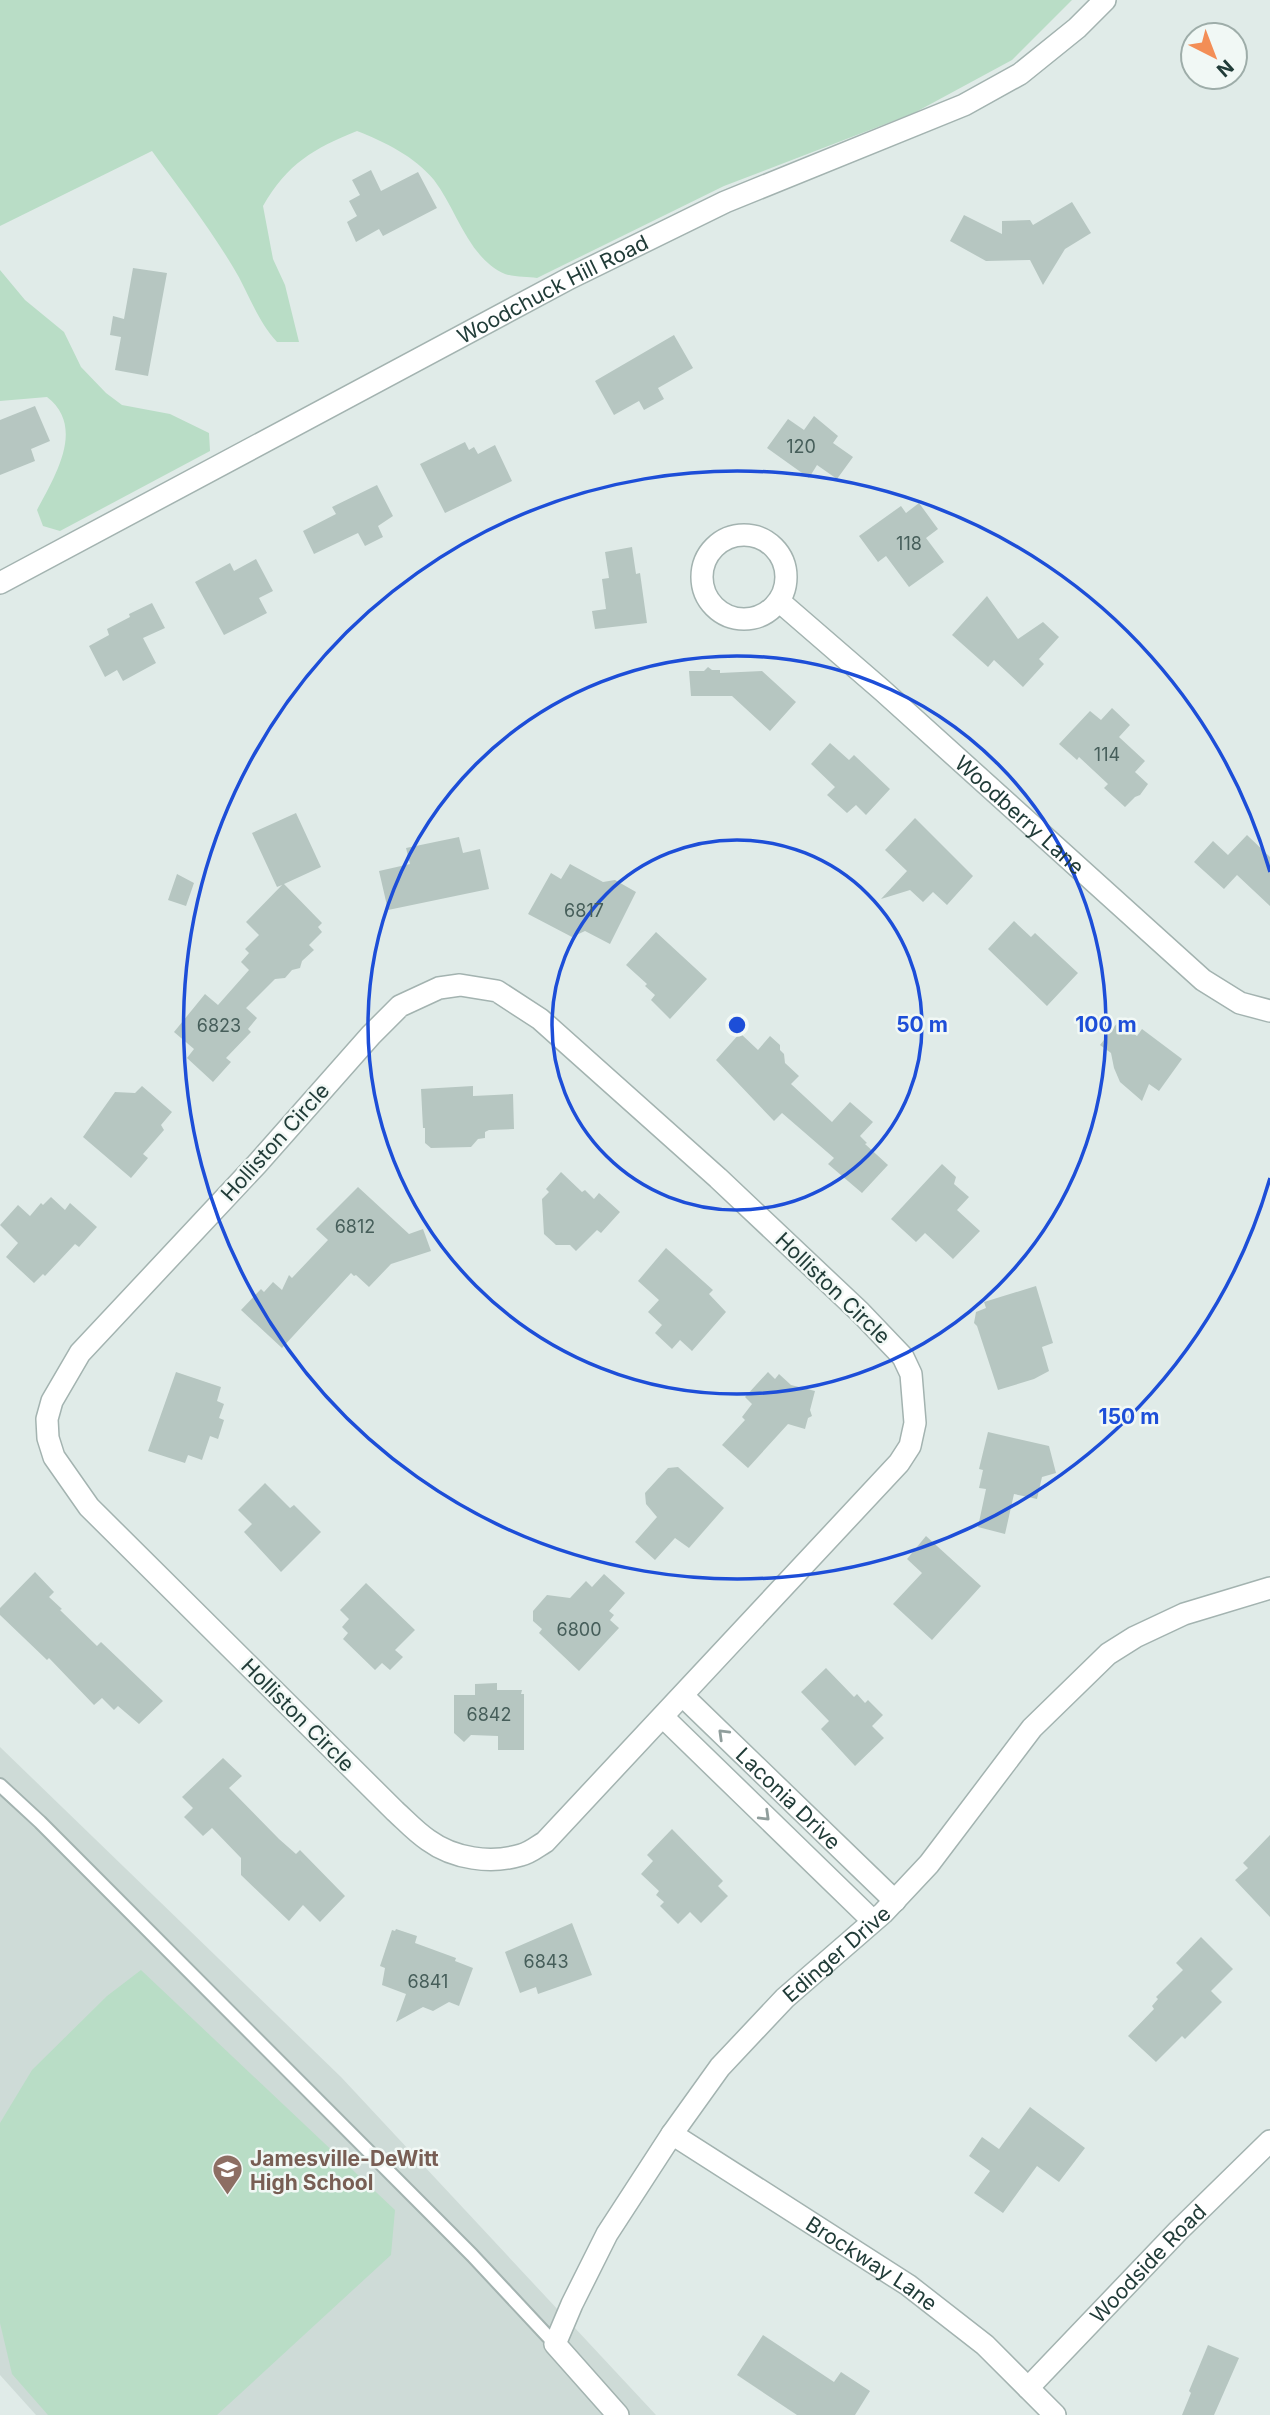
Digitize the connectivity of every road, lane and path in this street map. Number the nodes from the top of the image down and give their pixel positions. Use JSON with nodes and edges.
{"nodes":[{"id":1,"x":1105,"y":0,"type":"edge"},
{"id":2,"x":0,"y":583,"type":"edge"},
{"id":3,"x":779,"y":601,"type":"junction"},
{"id":4,"x":1270,"y":1011,"type":"edge"},
{"id":5,"x":1270,"y":1588,"type":"edge"},
{"id":6,"x":683,"y":1696,"type":"junction"},
{"id":7,"x":663,"y":1717,"type":"junction"},
{"id":8,"x":0,"y":1785,"type":"edge"},
{"id":9,"x":895,"y":1901,"type":"junction"},
{"id":10,"x":873,"y":1921,"type":"junction"},
{"id":11,"x":672,"y":2134,"type":"junction"},
{"id":12,"x":1270,"y":2141,"type":"edge"},
{"id":13,"x":555,"y":2344,"type":"junction"},
{"id":14,"x":1028,"y":2388,"type":"junction"},
{"id":15,"x":618,"y":2415,"type":"edge"},
{"id":16,"x":1055,"y":2415,"type":"edge"}],
"edges":[{"from":1,"to":2,"type":"street","name":"Woodchuck Hill Road"},
{"from":3,"to":3,"type":"street"},
{"from":3,"to":4,"type":"street","name":"Woodberry Lane"},
{"from":5,"to":9,"type":"street","name":"Edinger Drive"},
{"from":6,"to":7,"type":"street","name":"Holliston Circle"},
{"from":6,"to":7,"type":"street","name":"Holliston Circle"},
{"from":9,"to":6,"type":"street","name":"Laconia Drive","one_way":true},
{"from":7,"to":10,"type":"street","name":"Laconia Drive","one_way":true},
{"from":8,"to":13,"type":"lane"},
{"from":9,"to":10,"type":"street","name":"Edinger Drive"},
{"from":10,"to":11,"type":"street","name":"Edinger Drive"},
{"from":11,"to":13,"type":"street","name":"Edinger Drive"},
{"from":11,"to":14,"type":"street","name":"Brockway Lane"},
{"from":12,"to":14,"type":"street","name":"Woodside Road"},
{"from":13,"to":15,"type":"street"},
{"from":14,"to":16,"type":"street","name":"Brockway Lane"}]}
